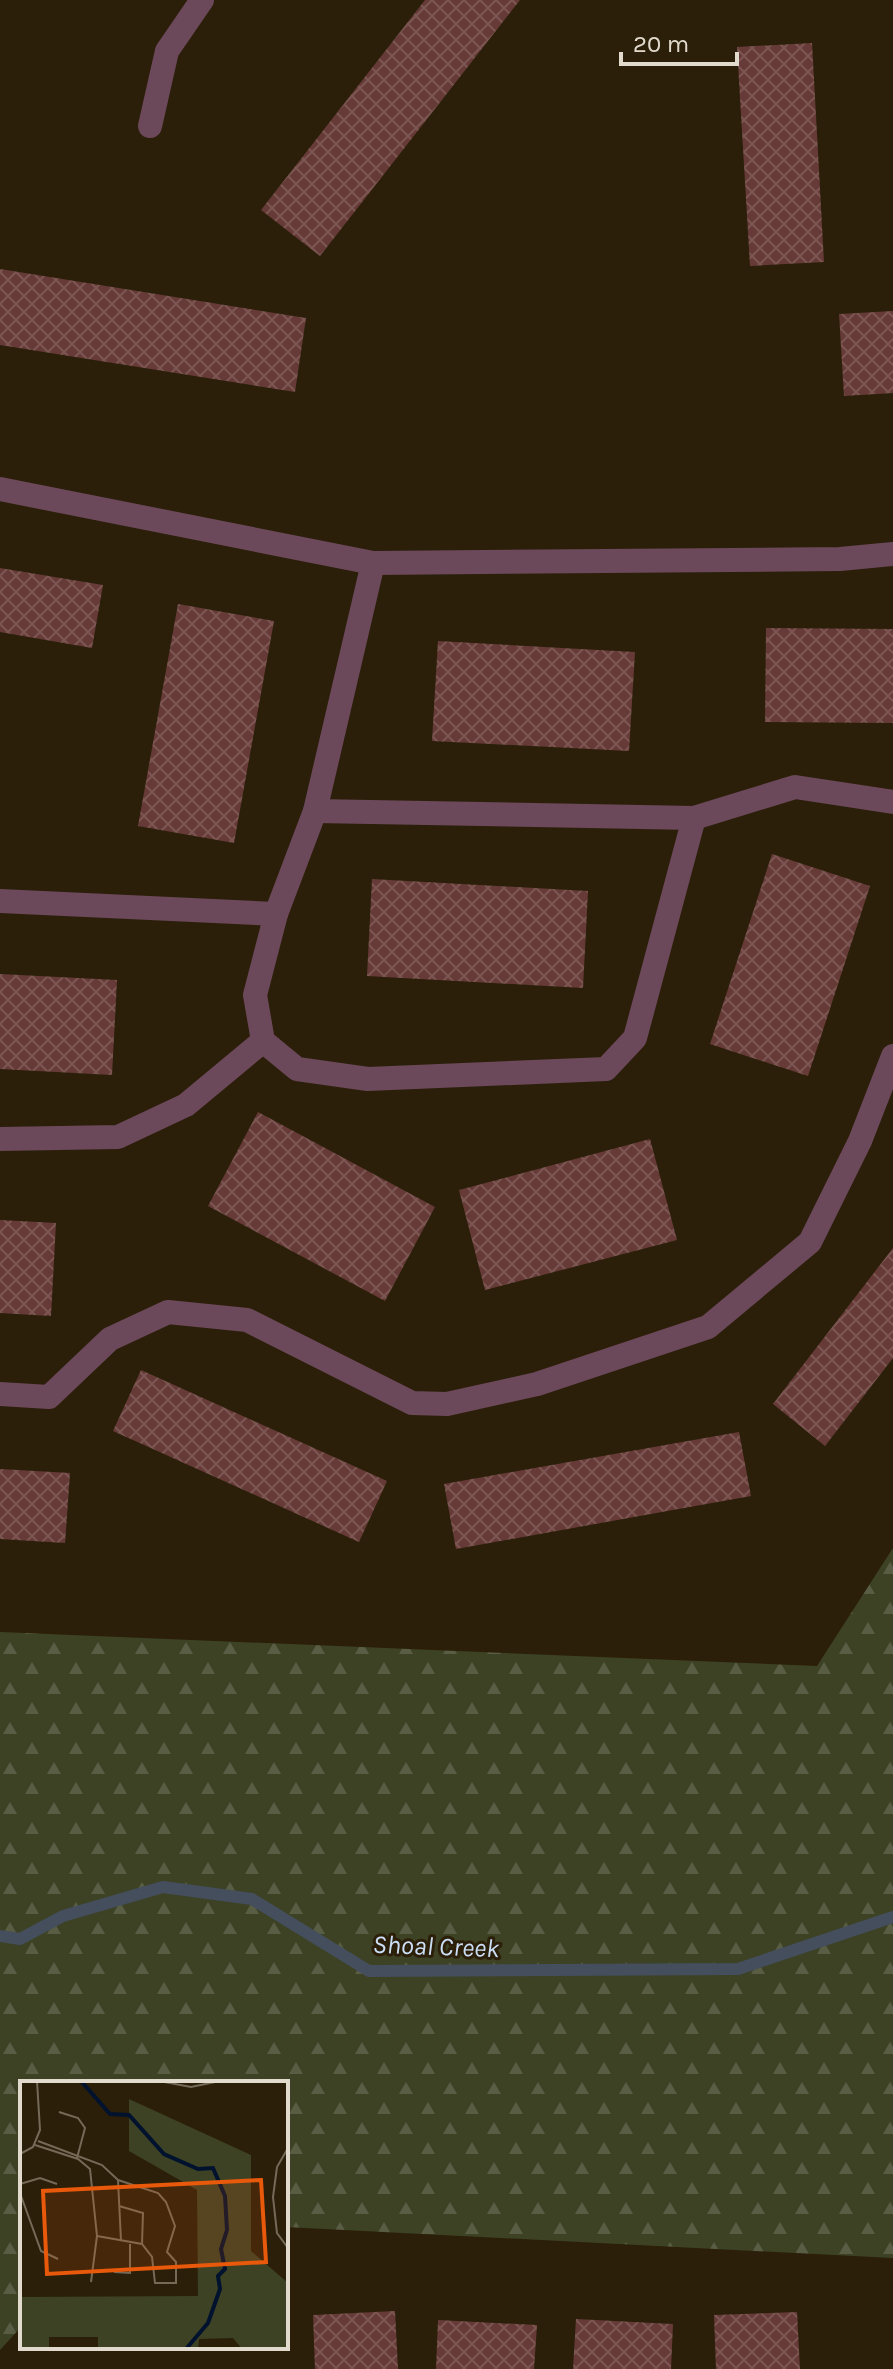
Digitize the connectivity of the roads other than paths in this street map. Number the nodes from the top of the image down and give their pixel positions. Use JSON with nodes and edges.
{"nodes":[{"id":1,"x":202,"y":0,"type":"edge"},
{"id":2,"x":150,"y":126,"type":"dead end"},
{"id":3,"x":0,"y":489,"type":"edge"},
{"id":4,"x":893,"y":554,"type":"edge"},
{"id":5,"x":373,"y":563,"type":"junction"},
{"id":6,"x":893,"y":802,"type":"edge"},
{"id":7,"x":315,"y":811,"type":"junction"},
{"id":8,"x":694,"y":818,"type":"junction"},
{"id":9,"x":0,"y":901,"type":"edge"},
{"id":10,"x":276,"y":914,"type":"junction"},
{"id":11,"x":263,"y":1041,"type":"junction"},
{"id":12,"x":893,"y":1056,"type":"edge"},
{"id":13,"x":0,"y":1139,"type":"edge"},
{"id":14,"x":0,"y":1394,"type":"edge"}],
"edges":[{"from":1,"to":2,"type":"street"},
{"from":3,"to":5,"type":"street"},
{"from":4,"to":5,"type":"street"},
{"from":5,"to":7,"type":"street"},
{"from":6,"to":8,"type":"street"},
{"from":7,"to":8,"type":"street"},
{"from":7,"to":10,"type":"street"},
{"from":8,"to":11,"type":"street"},
{"from":9,"to":10,"type":"street"},
{"from":10,"to":11,"type":"street"},
{"from":11,"to":13,"type":"street"},
{"from":12,"to":14,"type":"street"}]}
